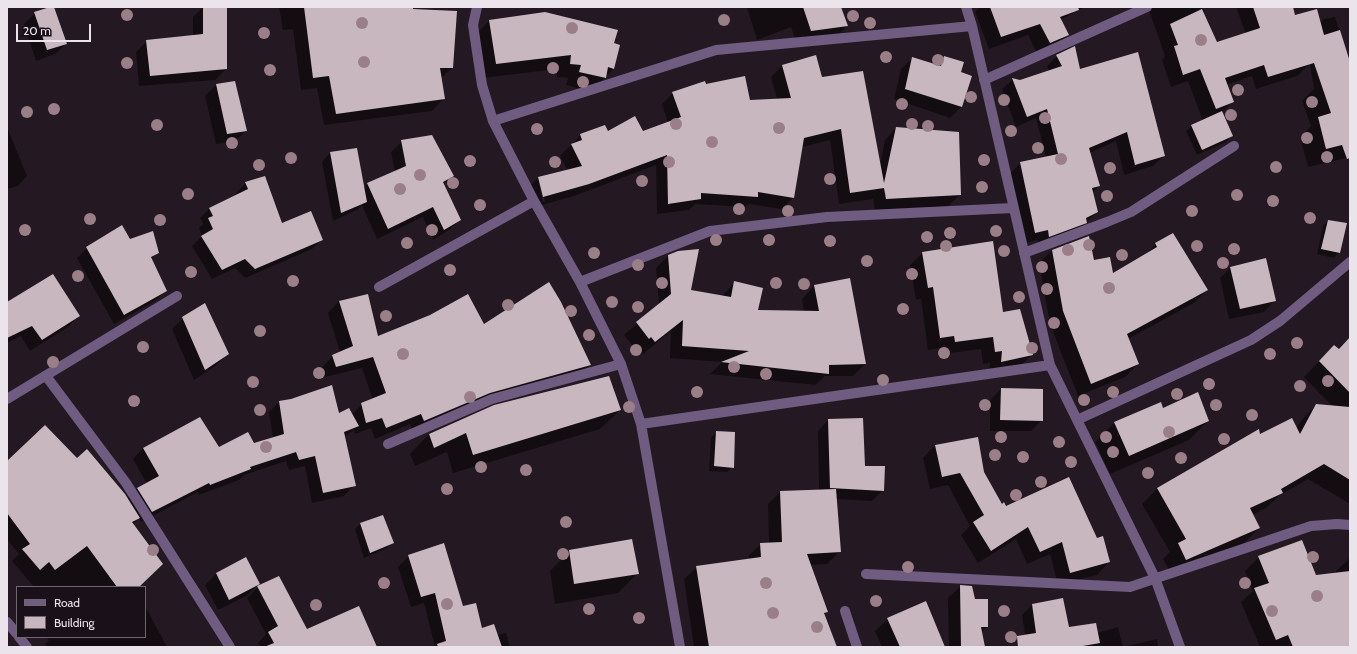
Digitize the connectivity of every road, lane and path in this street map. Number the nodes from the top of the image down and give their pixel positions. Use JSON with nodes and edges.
{"nodes":[{"id":1,"x":476,"y":7,"type":"edge"},
{"id":2,"x":966,"y":7,"type":"edge"},
{"id":3,"x":1147,"y":7,"type":"edge"},
{"id":4,"x":972,"y":26,"type":"junction"},
{"id":5,"x":984,"y":80,"type":"junction"},
{"id":6,"x":493,"y":121,"type":"junction"},
{"id":7,"x":1234,"y":146,"type":"dead end"},
{"id":8,"x":534,"y":201,"type":"junction"},
{"id":9,"x":1013,"y":208,"type":"junction"},
{"id":10,"x":1024,"y":253,"type":"junction"},
{"id":11,"x":1350,"y":262,"type":"edge"},
{"id":12,"x":580,"y":282,"type":"junction"},
{"id":13,"x":379,"y":287,"type":"dead end"},
{"id":14,"x":177,"y":296,"type":"dead end"},
{"id":15,"x":621,"y":364,"type":"junction"},
{"id":16,"x":1050,"y":365,"type":"junction"},
{"id":17,"x":46,"y":376,"type":"junction"},
{"id":18,"x":7,"y":399,"type":"edge"},
{"id":19,"x":1077,"y":420,"type":"junction"},
{"id":20,"x":641,"y":424,"type":"junction"},
{"id":21,"x":388,"y":444,"type":"dead end"},
{"id":22,"x":1350,"y":525,"type":"edge"},
{"id":23,"x":866,"y":574,"type":"dead end"},
{"id":24,"x":1155,"y":578,"type":"junction"},
{"id":25,"x":845,"y":611,"type":"dead end"},
{"id":26,"x":7,"y":622,"type":"edge"},
{"id":27,"x":16,"y":633,"type":"edge"},
{"id":28,"x":20,"y":638,"type":"edge"},
{"id":29,"x":27,"y":647,"type":"edge"},
{"id":30,"x":230,"y":647,"type":"edge"},
{"id":31,"x":680,"y":647,"type":"edge"},
{"id":32,"x":857,"y":647,"type":"edge"},
{"id":33,"x":1180,"y":647,"type":"edge"}],
"edges":[{"from":1,"to":6,"type":"street"},
{"from":2,"to":4,"type":"street"},
{"from":3,"to":5,"type":"street"},
{"from":4,"to":5,"type":"street"},
{"from":4,"to":6,"type":"street"},
{"from":5,"to":9,"type":"street"},
{"from":6,"to":8,"type":"street"},
{"from":7,"to":10,"type":"street"},
{"from":8,"to":12,"type":"street"},
{"from":8,"to":13,"type":"street"},
{"from":9,"to":10,"type":"street"},
{"from":9,"to":12,"type":"street"},
{"from":10,"to":16,"type":"street"},
{"from":11,"to":19,"type":"street"},
{"from":12,"to":15,"type":"street"},
{"from":14,"to":17,"type":"street"},
{"from":15,"to":20,"type":"street"},
{"from":15,"to":21,"type":"street"},
{"from":16,"to":19,"type":"street"},
{"from":16,"to":20,"type":"street"},
{"from":17,"to":18,"type":"street"},
{"from":17,"to":30,"type":"street"},
{"from":19,"to":24,"type":"street"},
{"from":20,"to":31,"type":"street"},
{"from":22,"to":24,"type":"street"},
{"from":23,"to":24,"type":"street"},
{"from":24,"to":33,"type":"street"},
{"from":25,"to":32,"type":"street"},
{"from":26,"to":27,"type":"street"},
{"from":28,"to":29,"type":"street"}]}
